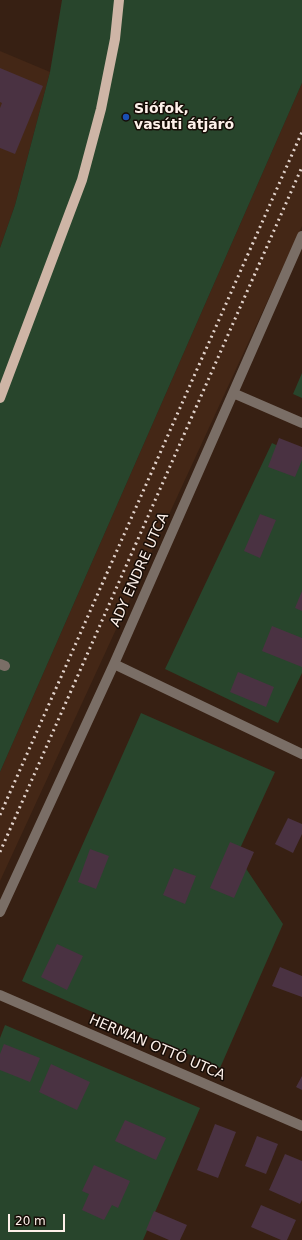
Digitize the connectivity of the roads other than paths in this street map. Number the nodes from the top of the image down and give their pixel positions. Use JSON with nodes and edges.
{"nodes":[{"id":1,"x":119,"y":0,"type":"edge"},
{"id":2,"x":302,"y":236,"type":"edge"},
{"id":3,"x":233,"y":393,"type":"junction"},
{"id":4,"x":0,"y":398,"type":"edge"},
{"id":5,"x":302,"y":423,"type":"edge"},
{"id":6,"x":114,"y":664,"type":"junction"},
{"id":7,"x":302,"y":752,"type":"edge"},
{"id":8,"x":0,"y":912,"type":"edge"},
{"id":9,"x":0,"y":995,"type":"edge"},
{"id":10,"x":302,"y":1126,"type":"edge"}],
"edges":[{"from":1,"to":4,"type":"main road"},
{"from":2,"to":3,"type":"street","name":"ADY ENDRE UTCA"},
{"from":3,"to":5,"type":"street"},
{"from":3,"to":6,"type":"street","name":"ADY ENDRE UTCA"},
{"from":6,"to":7,"type":"street"},
{"from":6,"to":8,"type":"street","name":"ADY ENDRE UTCA"},
{"from":9,"to":10,"type":"street","name":"HERMAN OTTÓ UTCA"}]}
